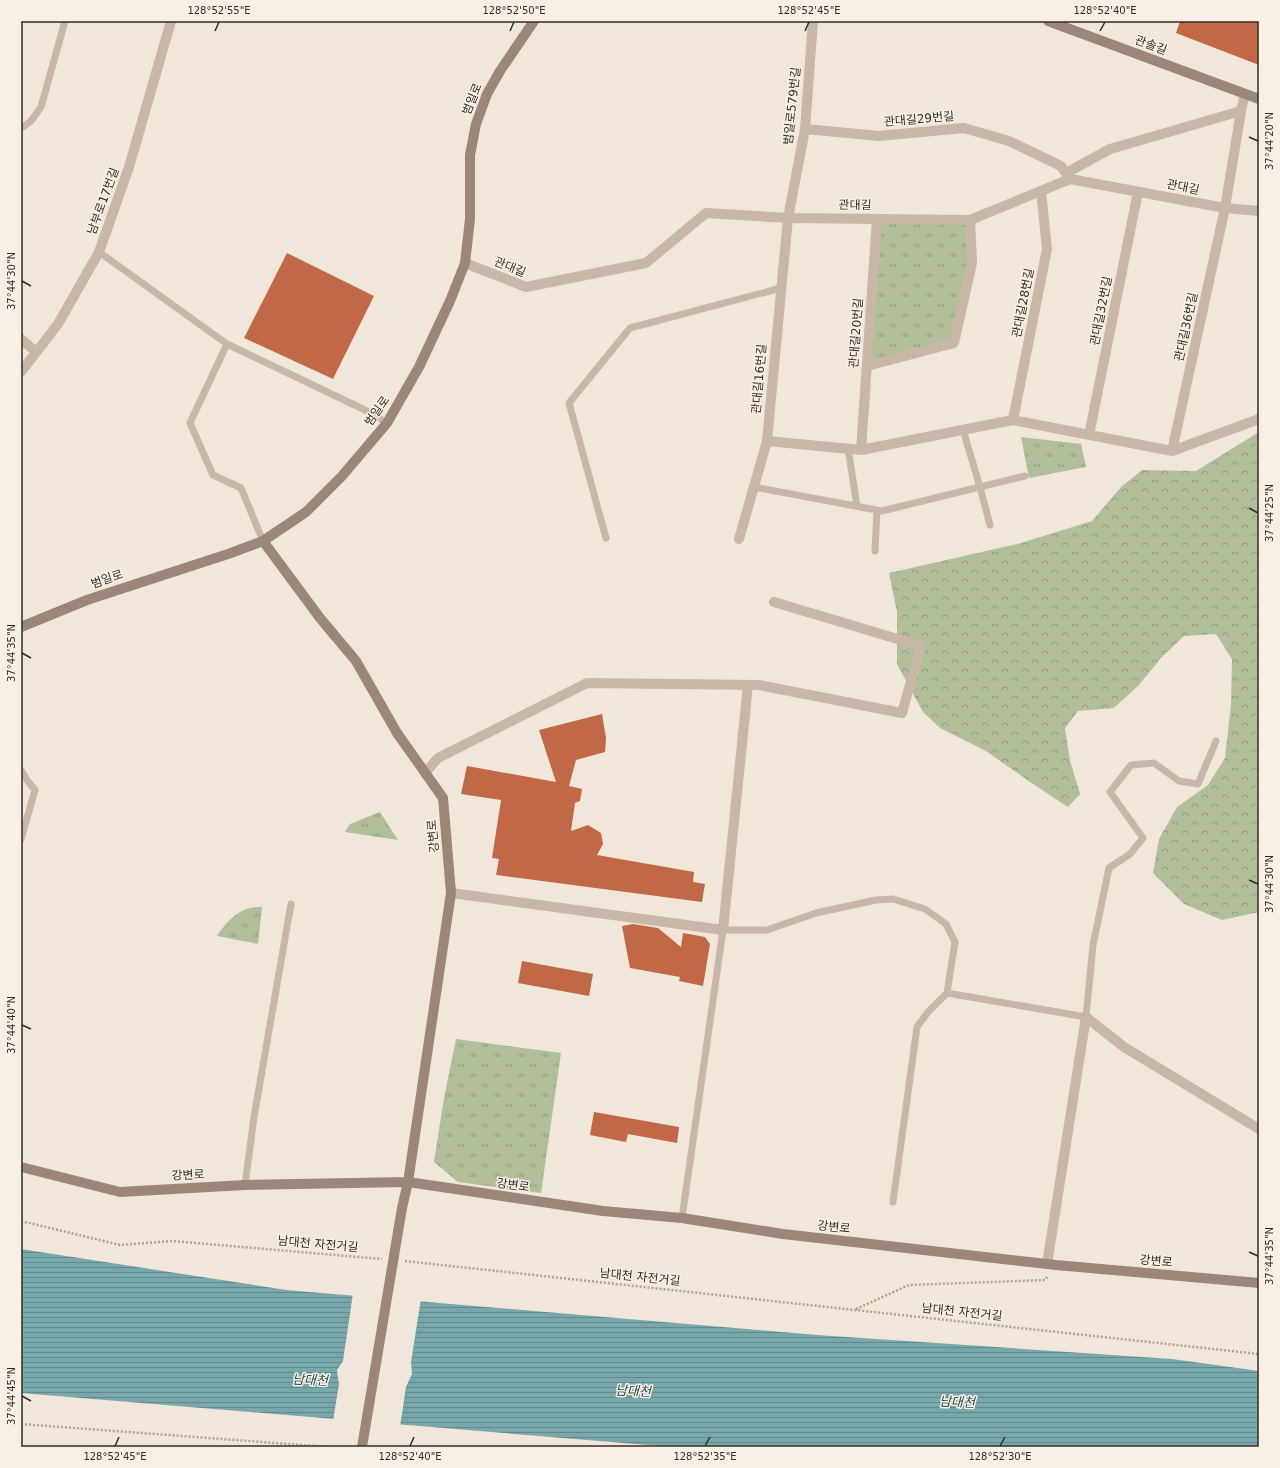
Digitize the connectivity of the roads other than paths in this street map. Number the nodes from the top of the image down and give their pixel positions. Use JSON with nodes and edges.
{"nodes":[{"id":1,"x":65,"y":21,"type":"edge"},
{"id":2,"x":171,"y":21,"type":"edge"},
{"id":3,"x":534,"y":21,"type":"edge"},
{"id":4,"x":813,"y":21,"type":"edge"},
{"id":5,"x":1048,"y":21,"type":"edge"},
{"id":6,"x":1245,"y":94,"type":"junction"},
{"id":7,"x":1259,"y":99,"type":"edge"},
{"id":8,"x":1241,"y":111,"type":"junction"},
{"id":9,"x":23,"y":127,"type":"dead end"},
{"id":10,"x":805,"y":129,"type":"junction"},
{"id":11,"x":1068,"y":176,"type":"junction"},
{"id":12,"x":1041,"y":191,"type":"junction"},
{"id":13,"x":1138,"y":192,"type":"junction"},
{"id":14,"x":1225,"y":208,"type":"junction"},
{"id":15,"x":1259,"y":211,"type":"edge"},
{"id":16,"x":788,"y":218,"type":"junction"},
{"id":17,"x":877,"y":219,"type":"junction"},
{"id":18,"x":970,"y":220,"type":"junction"},
{"id":19,"x":98,"y":252,"type":"junction"},
{"id":20,"x":465,"y":263,"type":"junction"},
{"id":21,"x":781,"y":288,"type":"junction"},
{"id":22,"x":21,"y":339,"type":"edge"},
{"id":23,"x":227,"y":344,"type":"junction"},
{"id":24,"x":36,"y":352,"type":"junction"},
{"id":25,"x":867,"y":366,"type":"junction"},
{"id":26,"x":21,"y":372,"type":"edge"},
{"id":27,"x":1259,"y":419,"type":"edge"},
{"id":28,"x":1012,"y":420,"type":"junction"},
{"id":29,"x":387,"y":423,"type":"junction"},
{"id":30,"x":963,"y":430,"type":"junction"},
{"id":31,"x":1089,"y":435,"type":"junction"},
{"id":32,"x":767,"y":441,"type":"junction"},
{"id":33,"x":848,"y":448,"type":"junction"},
{"id":34,"x":861,"y":450,"type":"junction"},
{"id":35,"x":1172,"y":451,"type":"junction"},
{"id":36,"x":1025,"y":476,"type":"dead end"},
{"id":37,"x":754,"y":487,"type":"junction"},
{"id":38,"x":980,"y":487,"type":"junction"},
{"id":39,"x":857,"y":506,"type":"junction"},
{"id":40,"x":877,"y":510,"type":"junction"},
{"id":41,"x":990,"y":525,"type":"dead end"},
{"id":42,"x":606,"y":538,"type":"dead end"},
{"id":43,"x":739,"y":539,"type":"dead end"},
{"id":44,"x":263,"y":541,"type":"junction"},
{"id":45,"x":875,"y":551,"type":"dead end"},
{"id":46,"x":774,"y":602,"type":"dead end"},
{"id":47,"x":21,"y":627,"type":"edge"},
{"id":48,"x":748,"y":685,"type":"junction"},
{"id":49,"x":1216,"y":742,"type":"dead end"},
{"id":50,"x":21,"y":770,"type":"edge"},
{"id":51,"x":425,"y":774,"type":"junction"},
{"id":52,"x":21,"y":839,"type":"edge"},
{"id":53,"x":451,"y":893,"type":"junction"},
{"id":54,"x":290,"y":904,"type":"dead end"},
{"id":55,"x":723,"y":930,"type":"junction"},
{"id":56,"x":947,"y":993,"type":"junction"},
{"id":57,"x":1086,"y":1017,"type":"junction"},
{"id":58,"x":1259,"y":1129,"type":"edge"},
{"id":59,"x":21,"y":1167,"type":"edge"},
{"id":60,"x":408,"y":1182,"type":"junction"},
{"id":61,"x":246,"y":1185,"type":"junction"},
{"id":62,"x":893,"y":1202,"type":"dead end"},
{"id":63,"x":682,"y":1218,"type":"junction"},
{"id":64,"x":1052,"y":1264,"type":"junction"},
{"id":65,"x":1259,"y":1283,"type":"edge"},
{"id":66,"x":362,"y":1447,"type":"edge"}],
"edges":[{"from":1,"to":9,"type":"lane"},
{"from":2,"to":19,"type":"street","name":"남부로17번길"},
{"from":3,"to":20,"type":"street","name":"범일로"},
{"from":4,"to":10,"type":"street","name":"범일로579번길"},
{"from":5,"to":6,"type":"street","name":"관솔길"},
{"from":6,"to":7,"type":"street","name":"관솔길"},
{"from":6,"to":8,"type":"street"},
{"from":8,"to":11,"type":"street"},
{"from":8,"to":14,"type":"street"},
{"from":10,"to":11,"type":"street","name":"관대길29번길"},
{"from":10,"to":16,"type":"street","name":"범일로579번길"},
{"from":11,"to":12,"type":"street","name":"관대길"},
{"from":11,"to":13,"type":"street","name":"관대길"},
{"from":12,"to":18,"type":"street","name":"관대길"},
{"from":12,"to":28,"type":"street","name":"관대길28번길"},
{"from":13,"to":14,"type":"street","name":"관대길"},
{"from":13,"to":31,"type":"street","name":"관대길32번길"},
{"from":14,"to":15,"type":"street","name":"관대길"},
{"from":14,"to":35,"type":"street","name":"관대길36번길"},
{"from":16,"to":17,"type":"street","name":"관대길"},
{"from":16,"to":20,"type":"street","name":"관대길"},
{"from":16,"to":21,"type":"street","name":"관대길16번길"},
{"from":17,"to":18,"type":"street","name":"관대길"},
{"from":17,"to":25,"type":"street","name":"관대길20번길"},
{"from":18,"to":25,"type":"street"},
{"from":19,"to":23,"type":"lane"},
{"from":19,"to":24,"type":"street","name":"남부로17번길"},
{"from":20,"to":29,"type":"street","name":"범일로"},
{"from":21,"to":32,"type":"street","name":"관대길16번길"},
{"from":21,"to":42,"type":"lane"},
{"from":22,"to":24,"type":"street"},
{"from":23,"to":29,"type":"lane"},
{"from":23,"to":44,"type":"lane"},
{"from":24,"to":26,"type":"street","name":"남부로17번길"},
{"from":25,"to":34,"type":"street","name":"관대길20번길"},
{"from":27,"to":35,"type":"street"},
{"from":28,"to":30,"type":"street"},
{"from":28,"to":31,"type":"street"},
{"from":29,"to":44,"type":"street","name":"범일로"},
{"from":30,"to":34,"type":"street"},
{"from":30,"to":38,"type":"lane"},
{"from":31,"to":35,"type":"street"},
{"from":32,"to":33,"type":"street"},
{"from":32,"to":37,"type":"street","name":"관대길16번길"},
{"from":33,"to":34,"type":"street"},
{"from":33,"to":39,"type":"lane"},
{"from":36,"to":38,"type":"lane"},
{"from":37,"to":39,"type":"lane"},
{"from":37,"to":43,"type":"street","name":"관대길16번길"},
{"from":38,"to":40,"type":"lane"},
{"from":38,"to":41,"type":"lane"},
{"from":39,"to":40,"type":"lane"},
{"from":40,"to":45,"type":"lane"},
{"from":44,"to":47,"type":"street","name":"범일로"},
{"from":44,"to":51,"type":"street","name":"강변로"},
{"from":46,"to":48,"type":"street"},
{"from":48,"to":51,"type":"street"},
{"from":48,"to":55,"type":"street"},
{"from":49,"to":57,"type":"lane"},
{"from":50,"to":52,"type":"lane"},
{"from":51,"to":53,"type":"street","name":"강변로"},
{"from":53,"to":55,"type":"street"},
{"from":53,"to":60,"type":"street","name":"강변로"},
{"from":54,"to":61,"type":"lane"},
{"from":55,"to":56,"type":"lane"},
{"from":55,"to":63,"type":"lane"},
{"from":56,"to":57,"type":"lane"},
{"from":56,"to":62,"type":"lane"},
{"from":57,"to":58,"type":"street"},
{"from":57,"to":64,"type":"street"},
{"from":59,"to":61,"type":"street","name":"강변로"},
{"from":60,"to":61,"type":"street","name":"강변로"},
{"from":60,"to":63,"type":"street","name":"강변로"},
{"from":60,"to":66,"type":"street","name":"강변로"},
{"from":63,"to":64,"type":"street","name":"강변로"},
{"from":64,"to":65,"type":"street","name":"강변로"}]}
